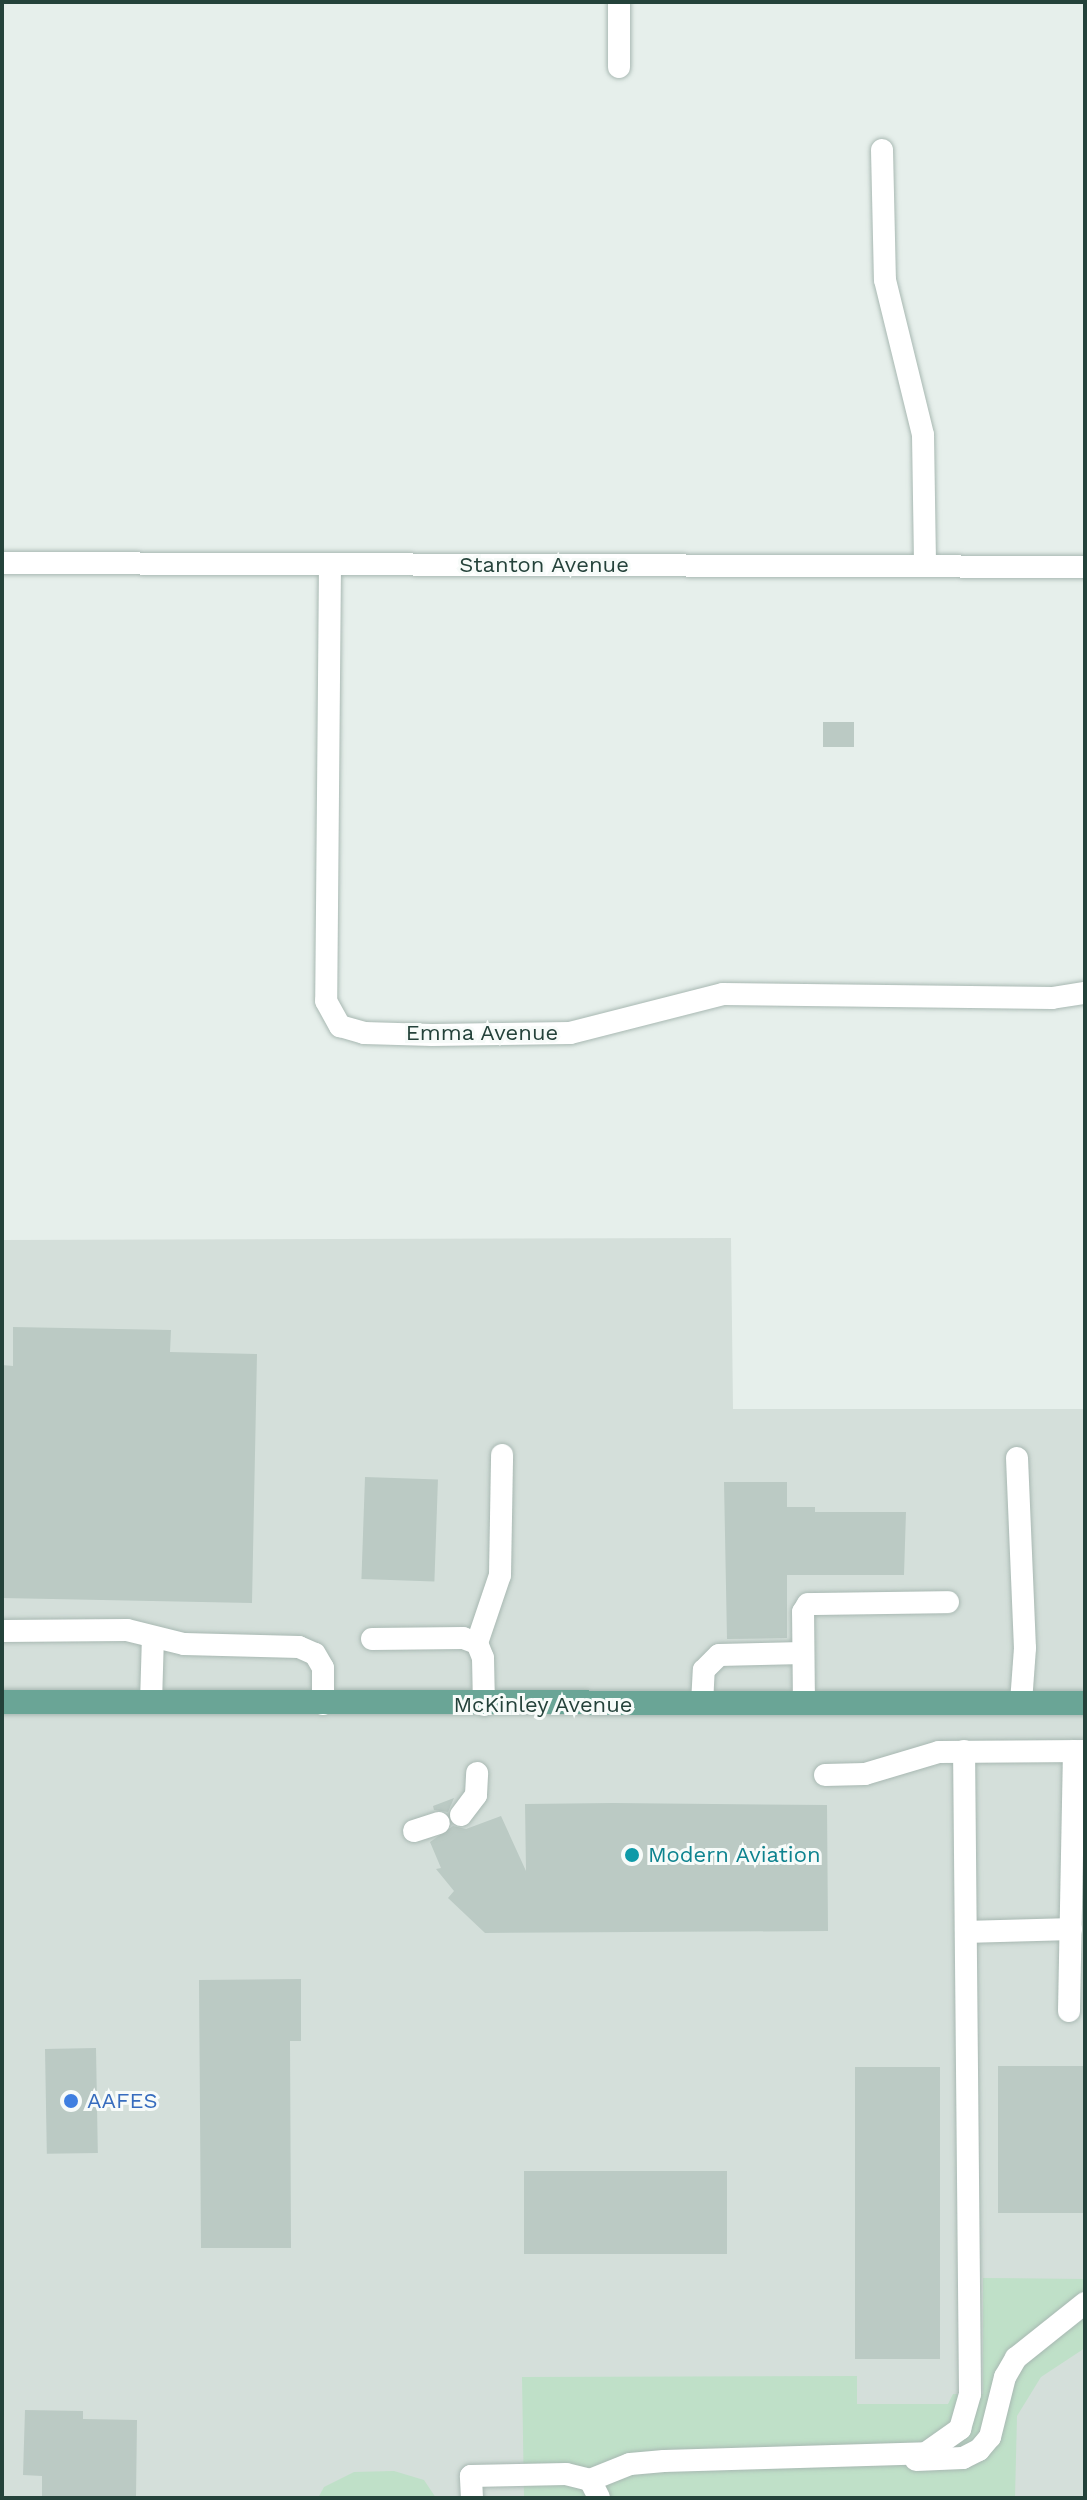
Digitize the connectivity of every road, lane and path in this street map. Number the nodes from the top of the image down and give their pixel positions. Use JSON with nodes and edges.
{"nodes":[{"id":1,"x":619,"y":2,"type":"edge"},
{"id":2,"x":619,"y":67,"type":"dead end"},
{"id":3,"x":882,"y":150,"type":"dead end"},
{"id":4,"x":2,"y":563,"type":"edge"},
{"id":5,"x":330,"y":564,"type":"junction"},
{"id":6,"x":925,"y":566,"type":"junction"},
{"id":7,"x":1085,"y":567,"type":"edge"},
{"id":8,"x":1085,"y":993,"type":"edge"},
{"id":9,"x":502,"y":1455,"type":"dead end"},
{"id":10,"x":1017,"y":1458,"type":"dead end"},
{"id":11,"x":948,"y":1602,"type":"dead end"},
{"id":12,"x":2,"y":1631,"type":"edge"},
{"id":13,"x":153,"y":1637,"type":"junction"},
{"id":14,"x":372,"y":1639,"type":"dead end"},
{"id":15,"x":477,"y":1643,"type":"junction"},
{"id":16,"x":803,"y":1653,"type":"junction"},
{"id":17,"x":2,"y":1702,"type":"edge"},
{"id":18,"x":151,"y":1703,"type":"junction"},
{"id":19,"x":1021,"y":1703,"type":"junction"},
{"id":20,"x":1085,"y":1703,"type":"edge"},
{"id":21,"x":323,"y":1704,"type":"junction"},
{"id":22,"x":702,"y":1704,"type":"junction"},
{"id":23,"x":804,"y":1704,"type":"junction"},
{"id":24,"x":484,"y":1705,"type":"junction"},
{"id":25,"x":964,"y":1751,"type":"junction"},
{"id":26,"x":1079,"y":1751,"type":"edge"},
{"id":27,"x":477,"y":1773,"type":"dead end"},
{"id":28,"x":825,"y":1775,"type":"dead end"},
{"id":29,"x":414,"y":1831,"type":"dead end"},
{"id":30,"x":1071,"y":1929,"type":"junction"},
{"id":31,"x":966,"y":1932,"type":"junction"},
{"id":32,"x":1069,"y":2011,"type":"dead end"},
{"id":33,"x":1085,"y":2303,"type":"edge"},
{"id":34,"x":902,"y":2454,"type":"junction"},
{"id":35,"x":594,"y":2489,"type":"edge"},
{"id":36,"x":472,"y":2498,"type":"edge"}],
"edges":[{"from":1,"to":2,"type":"street"},
{"from":3,"to":6,"type":"street"},
{"from":4,"to":5,"type":"street","name":"Stanton Avenue"},
{"from":5,"to":6,"type":"street","name":"Stanton Avenue"},
{"from":5,"to":8,"type":"street","name":"Emma Avenue"},
{"from":6,"to":7,"type":"street","name":"Stanton Avenue"},
{"from":9,"to":15,"type":"street"},
{"from":10,"to":19,"type":"street"},
{"from":11,"to":16,"type":"street"},
{"from":12,"to":13,"type":"street"},
{"from":13,"to":18,"type":"street"},
{"from":13,"to":21,"type":"street"},
{"from":14,"to":15,"type":"street"},
{"from":15,"to":24,"type":"street"},
{"from":16,"to":22,"type":"street"},
{"from":16,"to":23,"type":"street"},
{"from":17,"to":18,"type":"main road","name":"McKinley Avenue"},
{"from":18,"to":21,"type":"main road","name":"McKinley Avenue"},
{"from":19,"to":20,"type":"main road","name":"McKinley Avenue"},
{"from":19,"to":23,"type":"main road","name":"McKinley Avenue"},
{"from":21,"to":24,"type":"main road","name":"McKinley Avenue"},
{"from":22,"to":23,"type":"main road","name":"McKinley Avenue"},
{"from":22,"to":24,"type":"main road","name":"McKinley Avenue"},
{"from":25,"to":26,"type":"street"},
{"from":25,"to":28,"type":"street"},
{"from":25,"to":31,"type":"street"},
{"from":26,"to":30,"type":"street"},
{"from":27,"to":29,"type":"street"},
{"from":30,"to":31,"type":"street"},
{"from":30,"to":32,"type":"street"},
{"from":31,"to":34,"type":"street"},
{"from":33,"to":34,"type":"street"},
{"from":34,"to":35,"type":"street"},
{"from":35,"to":36,"type":"street"}]}
